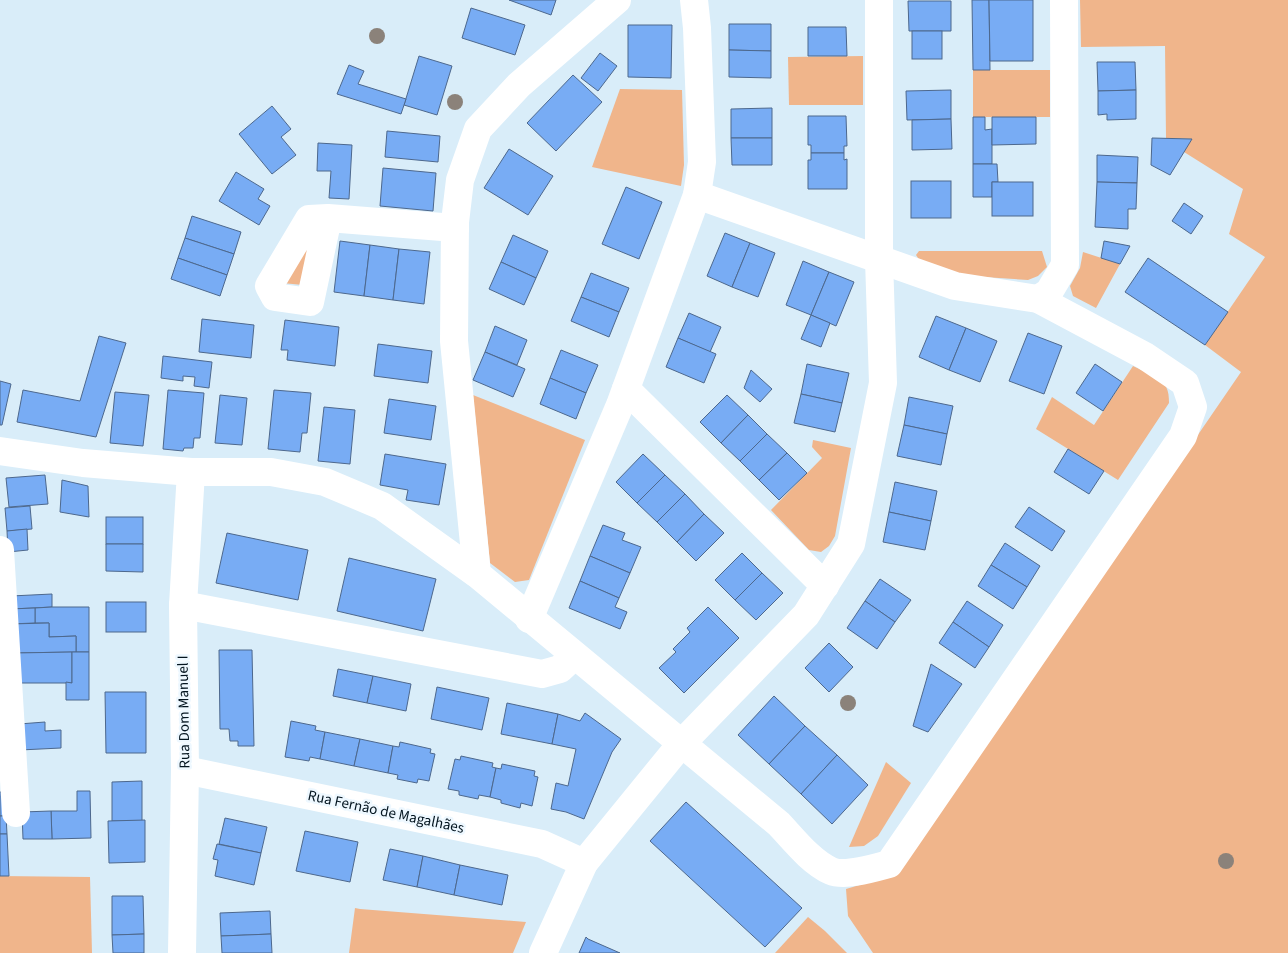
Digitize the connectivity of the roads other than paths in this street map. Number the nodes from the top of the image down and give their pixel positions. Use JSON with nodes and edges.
{"nodes":[{"id":1,"x":617,"y":0,"type":"edge"},
{"id":2,"x":694,"y":0,"type":"edge"},
{"id":3,"x":879,"y":0,"type":"edge"},
{"id":4,"x":1064,"y":0,"type":"edge"},
{"id":5,"x":697,"y":194,"type":"junction"},
{"id":6,"x":328,"y":218,"type":"dead end"},
{"id":7,"x":455,"y":228,"type":"junction"},
{"id":8,"x":878,"y":258,"type":"junction"},
{"id":9,"x":1038,"y":299,"type":"junction"},
{"id":10,"x":626,"y":389,"type":"junction"},
{"id":11,"x":0,"y":451,"type":"edge"},
{"id":12,"x":191,"y":472,"type":"junction"},
{"id":13,"x":0,"y":550,"type":"edge"},
{"id":14,"x":476,"y":574,"type":"junction"},
{"id":15,"x":825,"y":586,"type":"junction"},
{"id":16,"x":183,"y":604,"type":"junction"},
{"id":17,"x":530,"y":619,"type":"junction"},
{"id":18,"x":574,"y":656,"type":"junction"},
{"id":19,"x":681,"y":744,"type":"junction"},
{"id":20,"x":185,"y":770,"type":"junction"},
{"id":21,"x":16,"y":813,"type":"dead end"},
{"id":22,"x":584,"y":862,"type":"junction"},
{"id":23,"x":182,"y":953,"type":"edge"},
{"id":24,"x":543,"y":953,"type":"edge"}],
"edges":[{"from":1,"to":7,"type":"street"},
{"from":2,"to":5,"type":"street"},
{"from":3,"to":8,"type":"street"},
{"from":4,"to":9,"type":"street"},
{"from":5,"to":8,"type":"street"},
{"from":5,"to":10,"type":"street"},
{"from":6,"to":7,"type":"street"},
{"from":7,"to":14,"type":"street"},
{"from":8,"to":9,"type":"street"},
{"from":8,"to":15,"type":"street"},
{"from":9,"to":19,"type":"street"},
{"from":10,"to":15,"type":"street"},
{"from":10,"to":17,"type":"street"},
{"from":11,"to":12,"type":"street"},
{"from":12,"to":14,"type":"street"},
{"from":12,"to":16,"type":"street","name":"Rua Dom Manuel I"},
{"from":13,"to":21,"type":"street"},
{"from":14,"to":17,"type":"street"},
{"from":15,"to":19,"type":"street"},
{"from":16,"to":18,"type":"street"},
{"from":16,"to":20,"type":"street","name":"Rua Dom Manuel I"},
{"from":17,"to":18,"type":"street"},
{"from":18,"to":19,"type":"street"},
{"from":19,"to":22,"type":"street"},
{"from":20,"to":22,"type":"street","name":"Rua Fernão de Magalhães"},
{"from":20,"to":23,"type":"street","name":"Rua Dom Manuel I"},
{"from":22,"to":24,"type":"street"}]}
